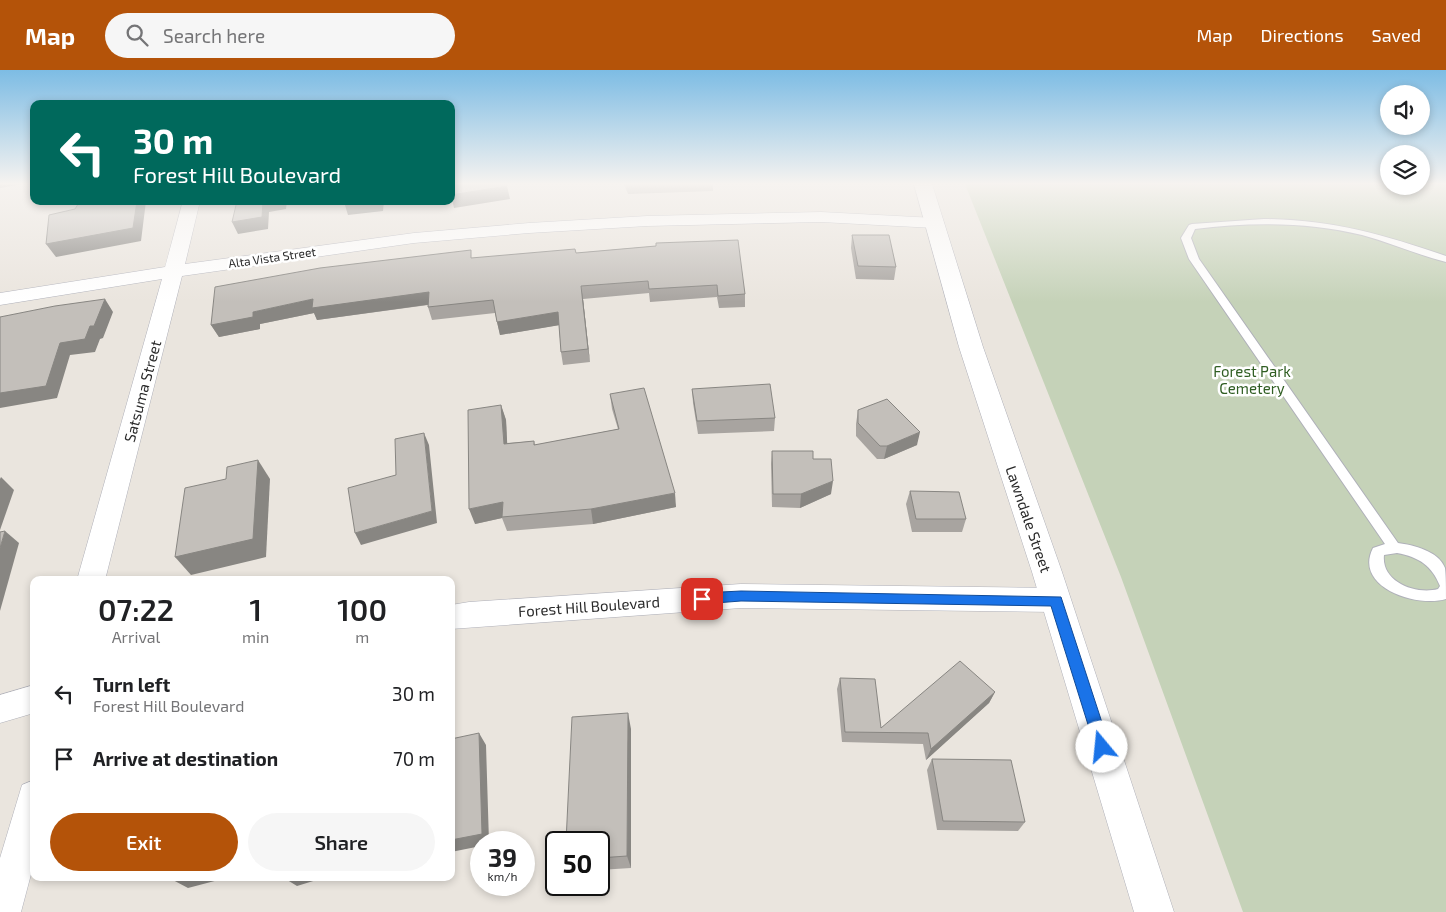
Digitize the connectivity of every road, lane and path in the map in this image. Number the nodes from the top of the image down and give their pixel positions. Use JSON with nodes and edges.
{"nodes":[{"id":1,"x":186,"y":223,"type":"edge"},
{"id":2,"x":608,"y":223,"type":"edge"},
{"id":3,"x":935,"y":223,"type":"edge"},
{"id":4,"x":1286,"y":223,"type":"edge"},
{"id":5,"x":1302,"y":223,"type":"edge"},
{"id":6,"x":1446,"y":259,"type":"edge"},
{"id":7,"x":174,"y":272,"type":"junction"},
{"id":8,"x":0,"y":299,"type":"edge"},
{"id":9,"x":1394,"y":547,"type":"junction"},
{"id":10,"x":93,"y":576,"type":"edge"},
{"id":11,"x":1446,"y":587,"type":"edge"},
{"id":12,"x":1056,"y":600,"type":"junction"},
{"id":13,"x":455,"y":616,"type":"edge"},
{"id":14,"x":30,"y":701,"type":"edge"},
{"id":15,"x":0,"y":709,"type":"edge"},
{"id":16,"x":30,"y":812,"type":"edge"},
{"id":17,"x":4,"y":912,"type":"edge"},
{"id":18,"x":1154,"y":912,"type":"edge"}],
"edges":[{"from":1,"to":7,"type":"street","name":"Satsuma Street"},
{"from":2,"to":7,"type":"street","name":"Alta Vista Street"},
{"from":3,"to":12,"type":"main road","name":"Lawndale Street"},
{"from":4,"to":9,"type":"lane"},
{"from":5,"to":6,"type":"lane"},
{"from":7,"to":8,"type":"street","name":"Alta Vista Street"},
{"from":7,"to":10,"type":"street","name":"Satsuma Street"},
{"from":9,"to":11,"type":"lane"},
{"from":9,"to":11,"type":"lane"},
{"from":12,"to":13,"type":"street","name":"Forest Hill Boulevard"},
{"from":12,"to":18,"type":"main road","name":"Lawndale Street"},
{"from":14,"to":15,"type":"street"},
{"from":16,"to":17,"type":"street"}]}
